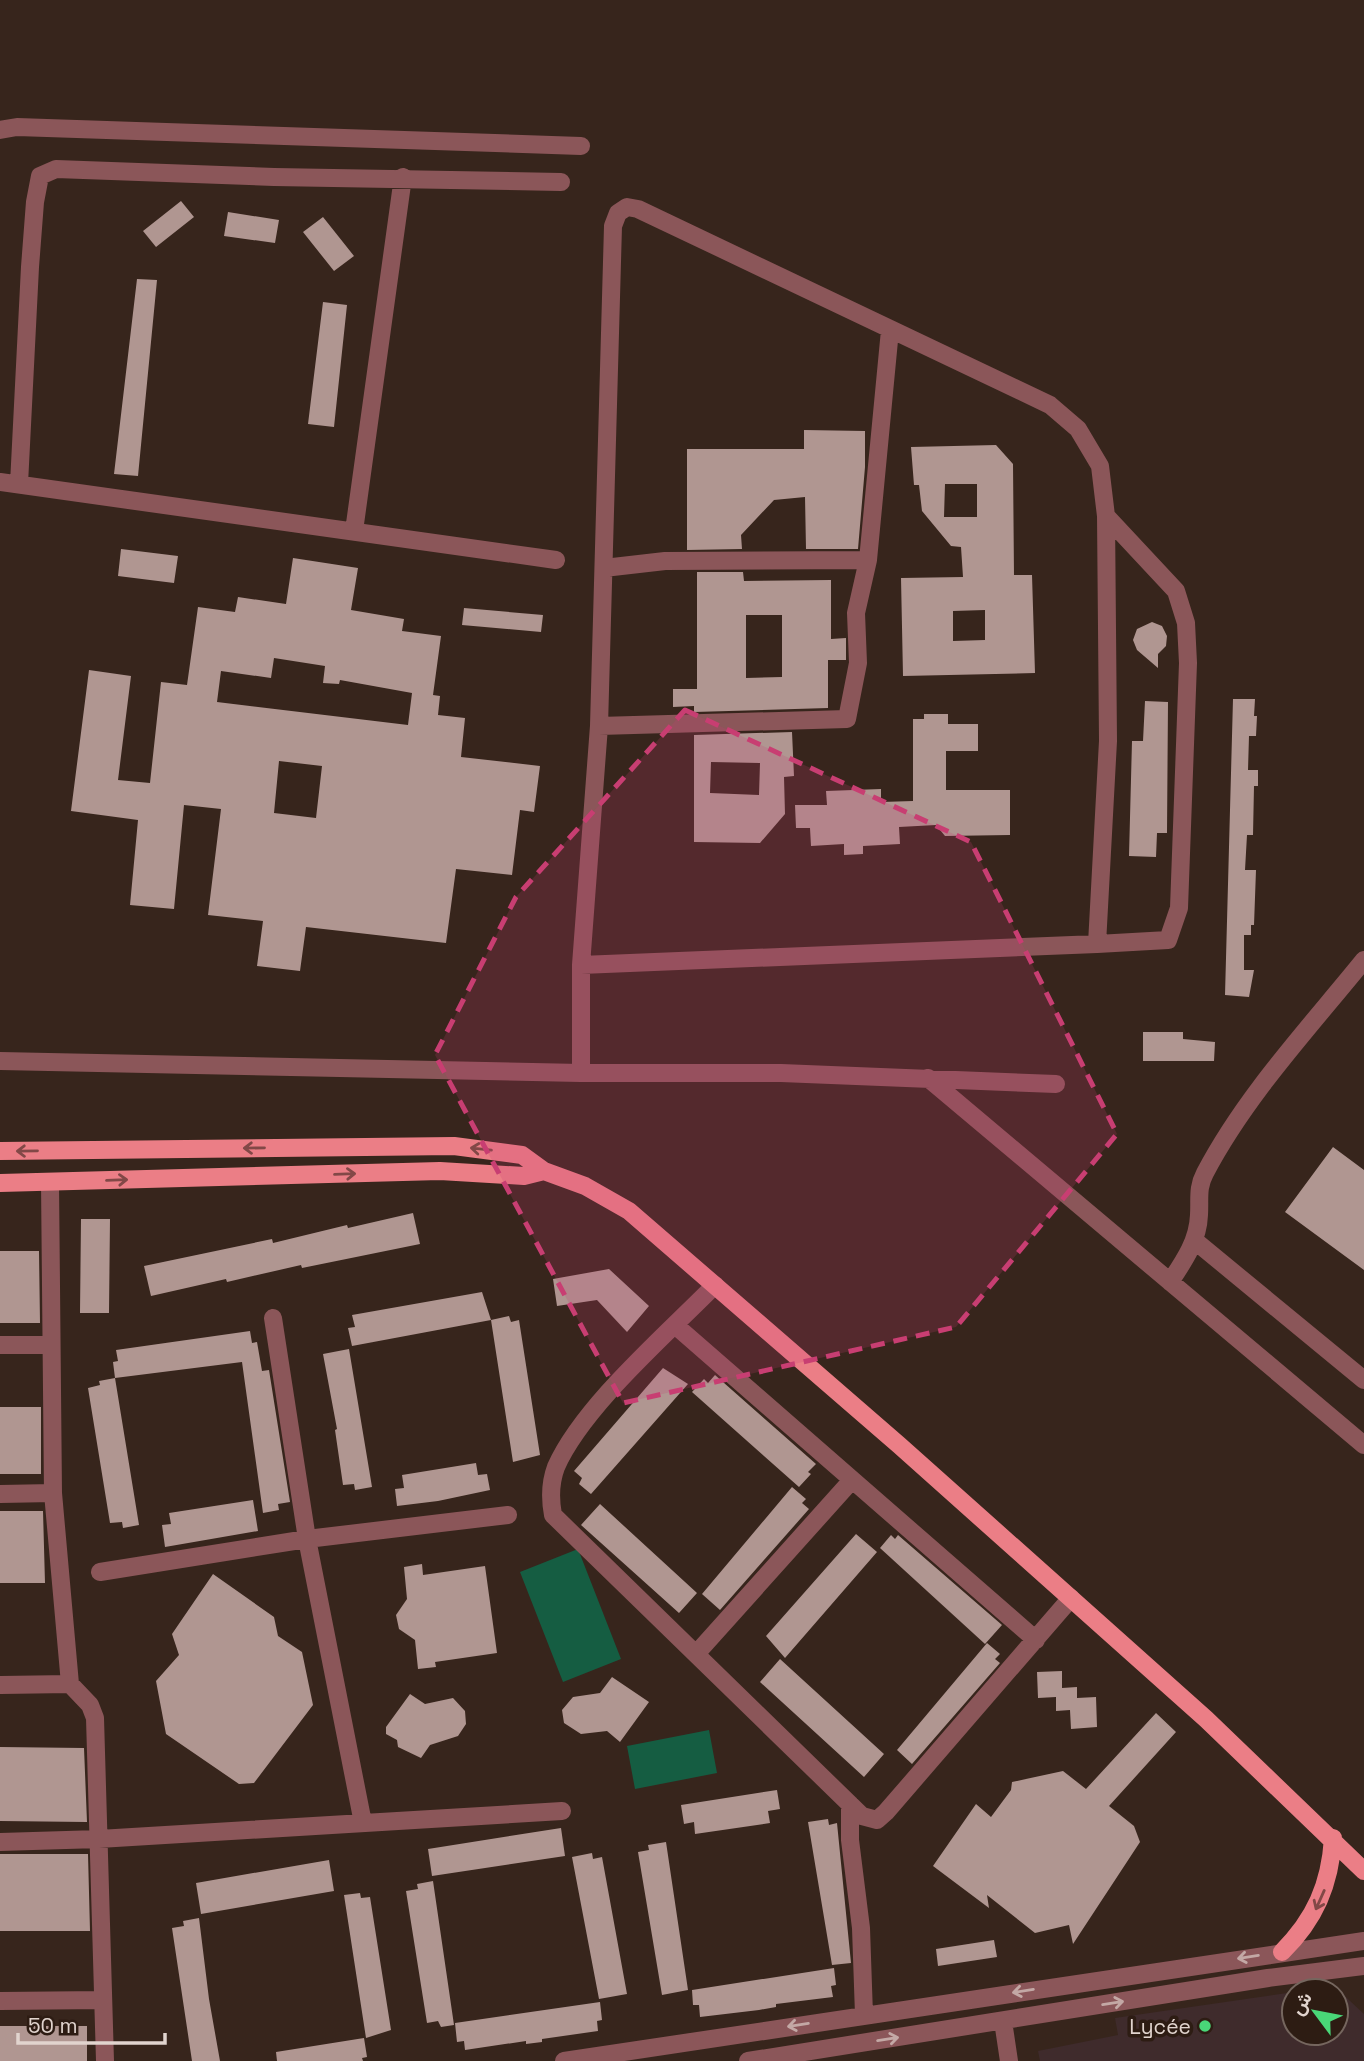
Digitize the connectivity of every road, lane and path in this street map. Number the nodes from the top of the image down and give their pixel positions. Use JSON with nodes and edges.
{"nodes":[{"id":1,"x":0,"y":130,"type":"edge"},
{"id":2,"x":581,"y":146,"type":"dead end"},
{"id":3,"x":403,"y":177,"type":"junction"},
{"id":4,"x":561,"y":182,"type":"dead end"},
{"id":5,"x":890,"y":330,"type":"junction"},
{"id":6,"x":0,"y":482,"type":"edge"},
{"id":7,"x":19,"y":484,"type":"junction"},
{"id":8,"x":1106,"y":516,"type":"junction"},
{"id":9,"x":354,"y":531,"type":"junction"},
{"id":10,"x":556,"y":560,"type":"dead end"},
{"id":11,"x":868,"y":560,"type":"junction"},
{"id":12,"x":604,"y":568,"type":"junction"},
{"id":13,"x":599,"y":726,"type":"junction"},
{"id":14,"x":1097,"y":944,"type":"junction"},
{"id":15,"x":1364,"y":960,"type":"edge"},
{"id":16,"x":581,"y":965,"type":"junction"},
{"id":17,"x":0,"y":1061,"type":"edge"},
{"id":18,"x":581,"y":1073,"type":"junction"},
{"id":19,"x":928,"y":1078,"type":"junction"},
{"id":20,"x":1056,"y":1084,"type":"dead end"},
{"id":21,"x":0,"y":1151,"type":"edge"},
{"id":22,"x":544,"y":1171,"type":"junction"},
{"id":23,"x":50,"y":1182,"type":"junction"},
{"id":24,"x":0,"y":1183,"type":"edge"},
{"id":25,"x":1194,"y":1240,"type":"junction"},
{"id":26,"x":1170,"y":1282,"type":"junction"},
{"id":27,"x":715,"y":1285,"type":"junction"},
{"id":28,"x":273,"y":1318,"type":"dead end"},
{"id":29,"x":676,"y":1326,"type":"junction"},
{"id":30,"x":0,"y":1345,"type":"edge"},
{"id":31,"x":51,"y":1345,"type":"junction"},
{"id":32,"x":1364,"y":1380,"type":"edge"},
{"id":33,"x":1364,"y":1446,"type":"edge"},
{"id":34,"x":852,"y":1480,"type":"junction"},
{"id":35,"x":53,"y":1493,"type":"junction"},
{"id":36,"x":0,"y":1494,"type":"edge"},
{"id":37,"x":508,"y":1515,"type":"dead end"},
{"id":38,"x":307,"y":1539,"type":"junction"},
{"id":39,"x":100,"y":1572,"type":"dead end"},
{"id":40,"x":1071,"y":1598,"type":"junction"},
{"id":41,"x":1036,"y":1640,"type":"junction"},
{"id":42,"x":696,"y":1654,"type":"junction"},
{"id":43,"x":70,"y":1684,"type":"junction"},
{"id":44,"x":0,"y":1685,"type":"edge"},
{"id":45,"x":850,"y":1804,"type":"junction"},
{"id":46,"x":562,"y":1811,"type":"dead end"},
{"id":47,"x":363,"y":1823,"type":"junction"},
{"id":48,"x":1333,"y":1838,"type":"junction"},
{"id":49,"x":99,"y":1839,"type":"junction"},
{"id":50,"x":0,"y":1842,"type":"edge"},
{"id":51,"x":1364,"y":1871,"type":"edge"},
{"id":52,"x":1364,"y":1941,"type":"edge"},
{"id":53,"x":1282,"y":1952,"type":"junction"},
{"id":54,"x":1364,"y":1966,"type":"edge"},
{"id":55,"x":103,"y":2000,"type":"junction"},
{"id":56,"x":0,"y":2001,"type":"edge"},
{"id":57,"x":864,"y":2015,"type":"junction"},
{"id":58,"x":1003,"y":2021,"type":"junction"},
{"id":59,"x":105,"y":2061,"type":"edge"},
{"id":60,"x":564,"y":2061,"type":"edge"},
{"id":61,"x":748,"y":2061,"type":"edge"},
{"id":62,"x":1009,"y":2061,"type":"edge"}],
"edges":[{"from":1,"to":2,"type":"street"},
{"from":3,"to":4,"type":"street"},
{"from":3,"to":7,"type":"street"},
{"from":3,"to":9,"type":"street"},
{"from":5,"to":8,"type":"street"},
{"from":5,"to":11,"type":"street"},
{"from":5,"to":12,"type":"street"},
{"from":6,"to":7,"type":"street"},
{"from":7,"to":9,"type":"street"},
{"from":8,"to":14,"type":"street"},
{"from":8,"to":14,"type":"street"},
{"from":9,"to":10,"type":"street"},
{"from":11,"to":12,"type":"street"},
{"from":11,"to":13,"type":"street"},
{"from":12,"to":13,"type":"street"},
{"from":13,"to":16,"type":"street"},
{"from":14,"to":16,"type":"street"},
{"from":15,"to":25,"type":"street"},
{"from":16,"to":18,"type":"street"},
{"from":17,"to":18,"type":"street"},
{"from":18,"to":19,"type":"street"},
{"from":19,"to":20,"type":"street"},
{"from":19,"to":26,"type":"street"},
{"from":22,"to":21,"type":"main road","one_way":true},
{"from":23,"to":22,"type":"main road","one_way":true},
{"from":22,"to":27,"type":"main road"},
{"from":23,"to":24,"type":"main road"},
{"from":23,"to":31,"type":"street"},
{"from":25,"to":26,"type":"street"},
{"from":25,"to":32,"type":"street"},
{"from":26,"to":33,"type":"street"},
{"from":27,"to":29,"type":"street"},
{"from":27,"to":40,"type":"main road"},
{"from":28,"to":38,"type":"street"},
{"from":29,"to":34,"type":"street"},
{"from":29,"to":42,"type":"street"},
{"from":30,"to":31,"type":"street"},
{"from":31,"to":35,"type":"street"},
{"from":34,"to":41,"type":"street"},
{"from":34,"to":42,"type":"street"},
{"from":35,"to":36,"type":"street"},
{"from":35,"to":43,"type":"street"},
{"from":37,"to":38,"type":"street"},
{"from":38,"to":39,"type":"street"},
{"from":38,"to":47,"type":"street"},
{"from":40,"to":41,"type":"street"},
{"from":40,"to":48,"type":"main road"},
{"from":41,"to":45,"type":"street"},
{"from":42,"to":45,"type":"street"},
{"from":43,"to":44,"type":"street"},
{"from":43,"to":49,"type":"street"},
{"from":45,"to":57,"type":"street"},
{"from":46,"to":47,"type":"street"},
{"from":47,"to":49,"type":"street"},
{"from":48,"to":51,"type":"main road"},
{"from":48,"to":53,"type":"main road","one_way":true},
{"from":49,"to":50,"type":"street"},
{"from":49,"to":55,"type":"street"},
{"from":52,"to":53,"type":"street"},
{"from":53,"to":57,"type":"street","one_way":true},
{"from":58,"to":54,"type":"street","one_way":true},
{"from":55,"to":56,"type":"street"},
{"from":55,"to":59,"type":"street"},
{"from":57,"to":60,"type":"street","one_way":true},
{"from":61,"to":58,"type":"street","one_way":true},
{"from":58,"to":62,"type":"street"}]}
